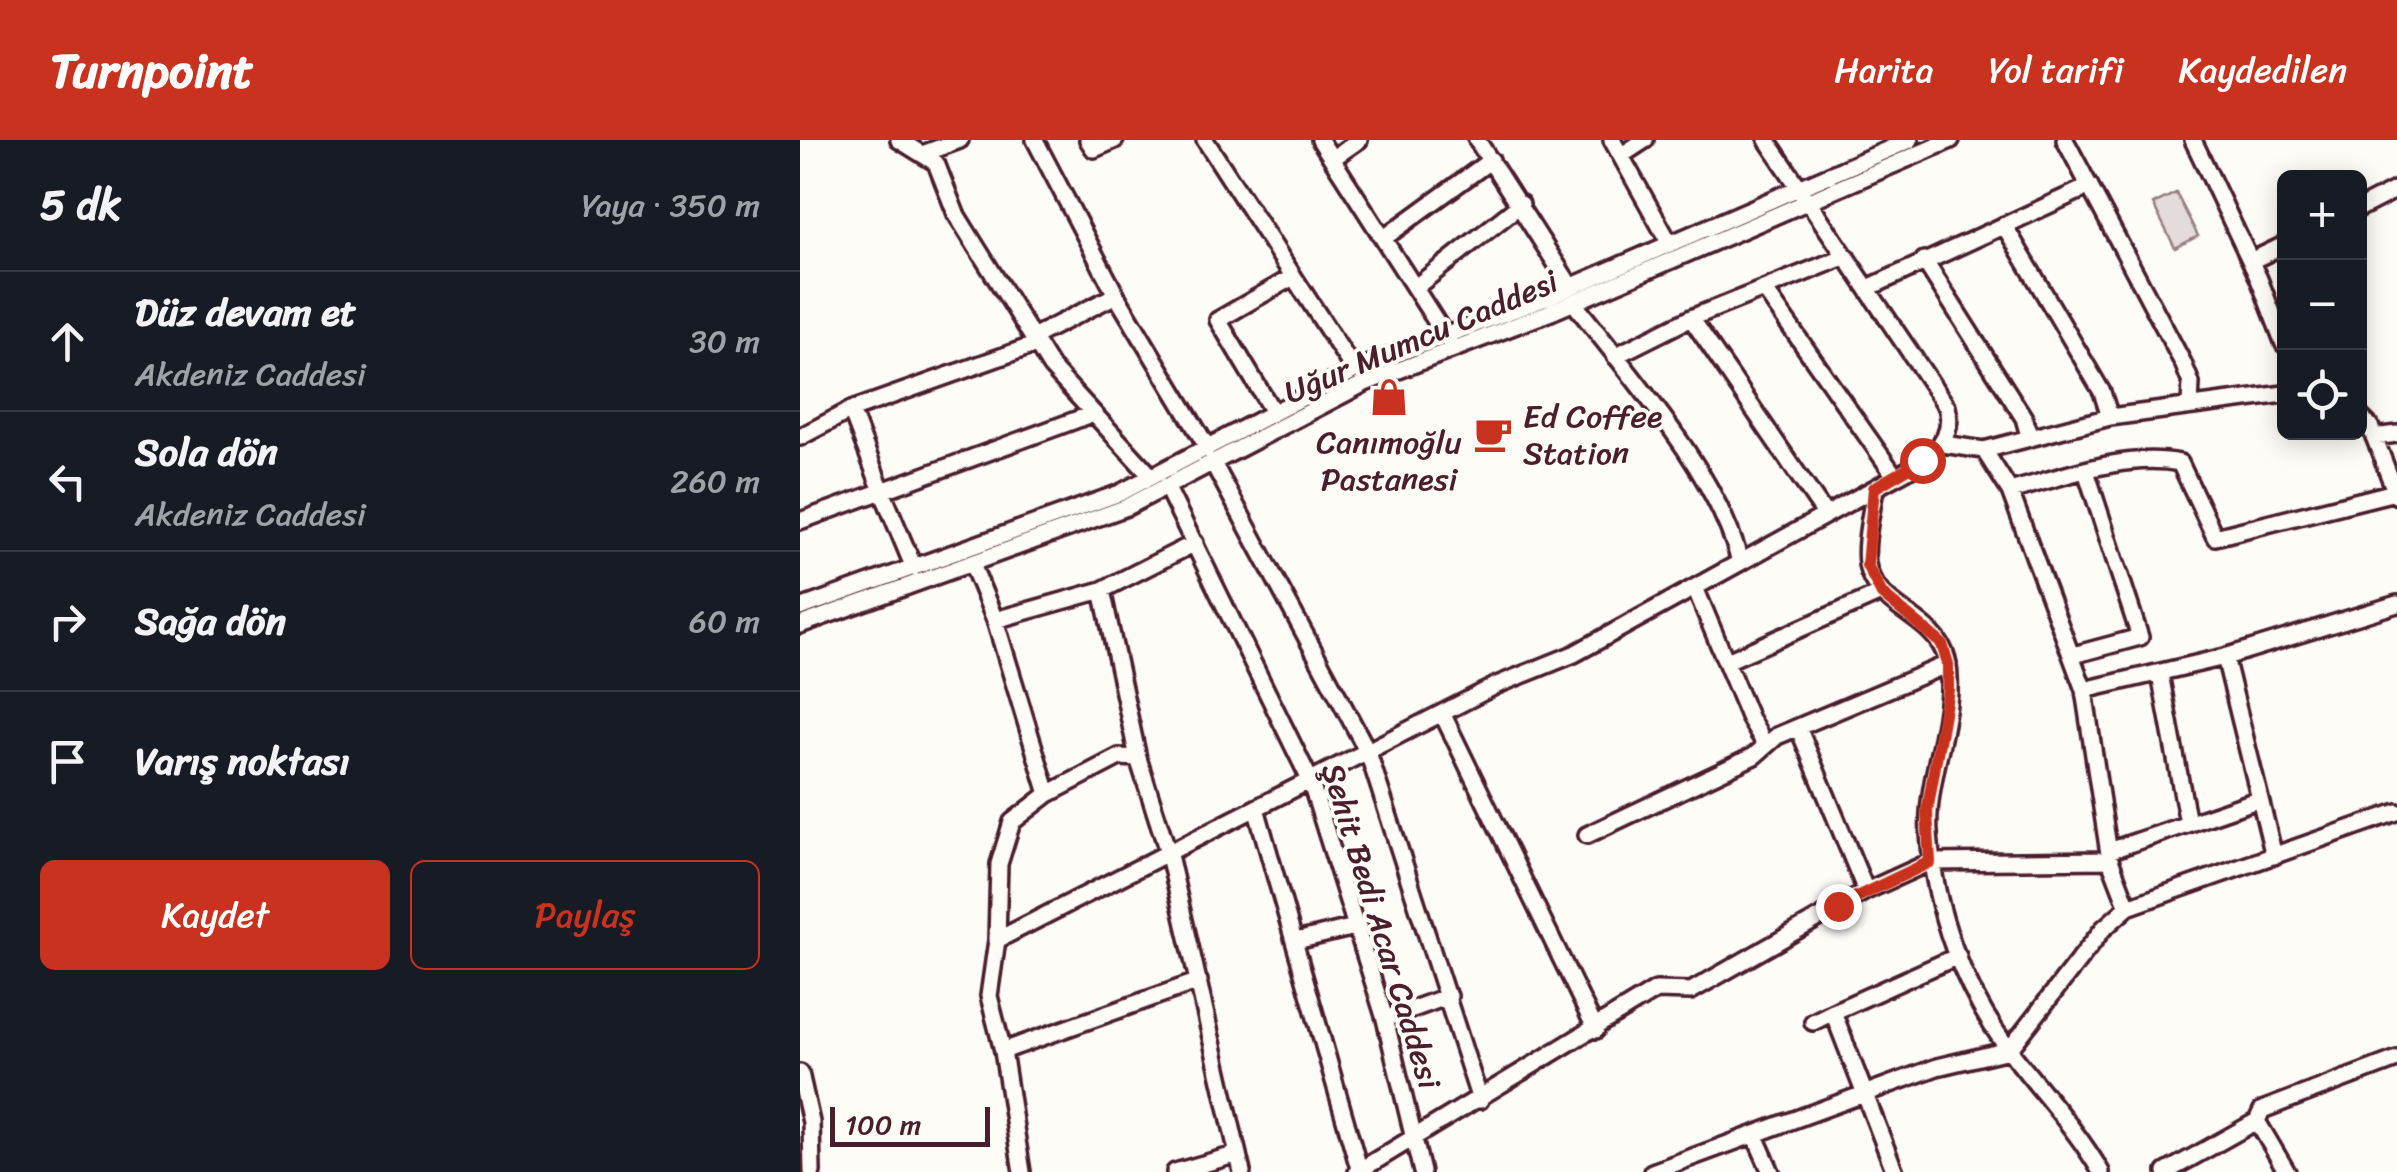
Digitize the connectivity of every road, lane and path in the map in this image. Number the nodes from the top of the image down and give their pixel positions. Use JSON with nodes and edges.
{"nodes":[{"id":1,"x":899,"y":140,"type":"edge"},
{"id":2,"x":960,"y":140,"type":"edge"},
{"id":3,"x":1035,"y":140,"type":"edge"},
{"id":4,"x":1088,"y":140,"type":"edge"},
{"id":5,"x":1115,"y":140,"type":"edge"},
{"id":6,"x":1205,"y":140,"type":"edge"},
{"id":7,"x":1320,"y":140,"type":"edge"},
{"id":8,"x":1359,"y":140,"type":"edge"},
{"id":9,"x":1612,"y":140,"type":"edge"},
{"id":10,"x":1646,"y":140,"type":"edge"},
{"id":11,"x":1767,"y":140,"type":"edge"},
{"id":12,"x":1910,"y":140,"type":"edge"},
{"id":13,"x":1951,"y":140,"type":"edge"},
{"id":14,"x":2065,"y":140,"type":"edge"},
{"id":15,"x":2193,"y":140,"type":"edge"},
{"id":16,"x":1487,"y":147,"type":"edge"},
{"id":17,"x":925,"y":153,"type":"junction"},
{"id":18,"x":1622,"y":155,"type":"junction"},
{"id":19,"x":1332,"y":158,"type":"junction"},
{"id":20,"x":2090,"y":186,"type":"junction"},
{"id":21,"x":2397,"y":189,"type":"edge"},
{"id":22,"x":1805,"y":194,"type":"junction"},
{"id":23,"x":1522,"y":204,"type":"junction"},
{"id":24,"x":2367,"y":204,"type":"edge"},
{"id":25,"x":2004,"y":225,"type":"junction"},
{"id":26,"x":1384,"y":238,"type":"junction"},
{"id":27,"x":1670,"y":244,"type":"junction"},
{"id":28,"x":2277,"y":248,"type":"edge"},
{"id":29,"x":1846,"y":256,"type":"junction"},
{"id":30,"x":1924,"y":260,"type":"junction"},
{"id":31,"x":2251,"y":261,"type":"junction"},
{"id":32,"x":1292,"y":278,"type":"junction"},
{"id":33,"x":1417,"y":286,"type":"junction"},
{"id":34,"x":1868,"y":288,"type":"junction"},
{"id":35,"x":1764,"y":289,"type":"junction"},
{"id":36,"x":1116,"y":295,"type":"junction"},
{"id":37,"x":1572,"y":295,"type":"junction"},
{"id":38,"x":1691,"y":318,"type":"junction"},
{"id":39,"x":2277,"y":326,"type":"edge"},
{"id":40,"x":1035,"y":340,"type":"junction"},
{"id":41,"x":1450,"y":342,"type":"junction"},
{"id":42,"x":1615,"y":356,"type":"junction"},
{"id":43,"x":1354,"y":370,"type":"junction"},
{"id":44,"x":2277,"y":395,"type":"edge"},
{"id":45,"x":2190,"y":406,"type":"junction"},
{"id":46,"x":851,"y":410,"type":"junction"},
{"id":47,"x":1273,"y":412,"type":"junction"},
{"id":48,"x":1092,"y":414,"type":"junction"},
{"id":49,"x":2110,"y":417,"type":"junction"},
{"id":50,"x":2367,"y":426,"type":"edge"},
{"id":51,"x":2397,"y":434,"type":"edge"},
{"id":52,"x":2029,"y":436,"type":"junction"},
{"id":53,"x":2374,"y":436,"type":"junction"},
{"id":54,"x":800,"y":438,"type":"edge"},
{"id":55,"x":1943,"y":444,"type":"junction"},
{"id":56,"x":1984,"y":450,"type":"junction"},
{"id":57,"x":1209,"y":453,"type":"junction"},
{"id":58,"x":2086,"y":471,"type":"junction"},
{"id":59,"x":1152,"y":476,"type":"junction"},
{"id":60,"x":1895,"y":476,"type":"junction"},
{"id":61,"x":1166,"y":486,"type":"junction"},
{"id":62,"x":1874,"y":488,"type":"junction"},
{"id":63,"x":882,"y":491,"type":"junction"},
{"id":64,"x":2010,"y":491,"type":"junction"},
{"id":65,"x":2396,"y":494,"type":"edge"},
{"id":66,"x":1825,"y":514,"type":"junction"},
{"id":67,"x":800,"y":520,"type":"edge"},
{"id":68,"x":1195,"y":543,"type":"junction"},
{"id":69,"x":1740,"y":562,"type":"junction"},
{"id":70,"x":972,"y":564,"type":"junction"},
{"id":71,"x":914,"y":568,"type":"junction"},
{"id":72,"x":1102,"y":590,"type":"junction"},
{"id":73,"x":1696,"y":590,"type":"junction"},
{"id":74,"x":1882,"y":594,"type":"junction"},
{"id":75,"x":2397,"y":604,"type":"edge"},
{"id":76,"x":800,"y":608,"type":"edge"},
{"id":77,"x":995,"y":620,"type":"junction"},
{"id":78,"x":800,"y":625,"type":"edge"},
{"id":79,"x":2073,"y":655,"type":"junction"},
{"id":80,"x":2224,"y":657,"type":"junction"},
{"id":81,"x":1728,"y":661,"type":"junction"},
{"id":82,"x":1948,"y":664,"type":"junction"},
{"id":83,"x":2160,"y":674,"type":"junction"},
{"id":84,"x":2084,"y":690,"type":"junction"},
{"id":85,"x":1442,"y":713,"type":"junction"},
{"id":86,"x":1798,"y":727,"type":"junction"},
{"id":87,"x":1765,"y":744,"type":"junction"},
{"id":88,"x":1368,"y":752,"type":"junction"},
{"id":89,"x":1138,"y":758,"type":"junction"},
{"id":90,"x":1310,"y":780,"type":"junction"},
{"id":91,"x":1048,"y":794,"type":"junction"},
{"id":92,"x":2258,"y":800,"type":"junction"},
{"id":93,"x":1256,"y":808,"type":"junction"},
{"id":94,"x":2397,"y":812,"type":"edge"},
{"id":95,"x":2188,"y":823,"type":"junction"},
{"id":96,"x":1588,"y":835,"type":"dead end"},
{"id":97,"x":1169,"y":855,"type":"junction"},
{"id":98,"x":2109,"y":855,"type":"junction"},
{"id":99,"x":2274,"y":856,"type":"junction"},
{"id":100,"x":1930,"y":862,"type":"junction"},
{"id":101,"x":1866,"y":891,"type":"junction"},
{"id":102,"x":2128,"y":908,"type":"junction"},
{"id":103,"x":1358,"y":926,"type":"junction"},
{"id":104,"x":997,"y":940,"type":"junction"},
{"id":105,"x":1296,"y":941,"type":"junction"},
{"id":106,"x":1958,"y":956,"type":"junction"},
{"id":107,"x":1199,"y":982,"type":"junction"},
{"id":108,"x":1448,"y":996,"type":"junction"},
{"id":109,"x":1833,"y":1012,"type":"junction"},
{"id":110,"x":1385,"y":1019,"type":"junction"},
{"id":111,"x":1813,"y":1022,"type":"dead end"},
{"id":112,"x":1596,"y":1030,"type":"junction"},
{"id":113,"x":2009,"y":1050,"type":"junction"},
{"id":114,"x":1003,"y":1052,"type":"junction"},
{"id":115,"x":2397,"y":1059,"type":"edge"},
{"id":116,"x":801,"y":1081,"type":"edge"},
{"id":117,"x":1863,"y":1094,"type":"junction"},
{"id":118,"x":1480,"y":1100,"type":"junction"},
{"id":119,"x":2257,"y":1121,"type":"junction"},
{"id":120,"x":1755,"y":1136,"type":"junction"},
{"id":121,"x":1417,"y":1139,"type":"junction"},
{"id":122,"x":1238,"y":1154,"type":"junction"},
{"id":123,"x":1688,"y":1166,"type":"edge"},
{"id":124,"x":2094,"y":1170,"type":"edge"},
{"id":125,"x":812,"y":1172,"type":"edge"},
{"id":126,"x":1022,"y":1172,"type":"edge"},
{"id":127,"x":1176,"y":1172,"type":"edge"},
{"id":128,"x":1242,"y":1172,"type":"edge"},
{"id":129,"x":1359,"y":1172,"type":"edge"},
{"id":130,"x":1422,"y":1172,"type":"edge"},
{"id":131,"x":1652,"y":1172,"type":"edge"},
{"id":132,"x":1770,"y":1172,"type":"edge"},
{"id":133,"x":1894,"y":1172,"type":"edge"},
{"id":134,"x":2166,"y":1172,"type":"edge"},
{"id":135,"x":2287,"y":1172,"type":"edge"}],
"edges":[{"from":1,"to":17,"type":"street"},
{"from":2,"to":17,"type":"street"},
{"from":3,"to":36,"type":"street"},
{"from":4,"to":5,"type":"street"},
{"from":6,"to":32,"type":"street"},
{"from":7,"to":19,"type":"street"},
{"from":8,"to":19,"type":"street"},
{"from":9,"to":18,"type":"street"},
{"from":10,"to":18,"type":"street"},
{"from":11,"to":22,"type":"street"},
{"from":12,"to":22,"type":"street","name":"Uğur Mumcu Caddesi"},
{"from":13,"to":22,"type":"street","name":"Uğur Mumcu Caddesi"},
{"from":14,"to":20,"type":"street"},
{"from":15,"to":31,"type":"street"},
{"from":16,"to":23,"type":"street"},
{"from":16,"to":26,"type":"street"},
{"from":17,"to":40,"type":"street"},
{"from":18,"to":27,"type":"street"},
{"from":19,"to":26,"type":"street"},
{"from":20,"to":25,"type":"street"},
{"from":20,"to":45,"type":"street"},
{"from":21,"to":24,"type":"street"},
{"from":22,"to":27,"type":"street","name":"Uğur Mumcu Caddesi"},
{"from":22,"to":29,"type":"street"},
{"from":22,"to":37,"type":"street","name":"Uğur Mumcu Caddesi"},
{"from":23,"to":33,"type":"street"},
{"from":23,"to":37,"type":"street"},
{"from":25,"to":30,"type":"street"},
{"from":25,"to":49,"type":"street"},
{"from":26,"to":33,"type":"street"},
{"from":27,"to":37,"type":"street","name":"Uğur Mumcu Caddesi"},
{"from":28,"to":31,"type":"street"},
{"from":29,"to":34,"type":"street"},
{"from":29,"to":35,"type":"street"},
{"from":30,"to":34,"type":"street"},
{"from":30,"to":52,"type":"street"},
{"from":31,"to":39,"type":"street"},
{"from":32,"to":43,"type":"street"},
{"from":32,"to":47,"type":"street"},
{"from":33,"to":41,"type":"street"},
{"from":34,"to":55,"type":"street"},
{"from":35,"to":38,"type":"street"},
{"from":35,"to":60,"type":"street"},
{"from":36,"to":40,"type":"street"},
{"from":36,"to":57,"type":"street"},
{"from":37,"to":41,"type":"street","name":"Uğur Mumcu Caddesi"},
{"from":37,"to":42,"type":"street"},
{"from":38,"to":42,"type":"street"},
{"from":38,"to":66,"type":"street"},
{"from":40,"to":46,"type":"street"},
{"from":40,"to":48,"type":"street"},
{"from":41,"to":43,"type":"street","name":"Uğur Mumcu Caddesi"},
{"from":41,"to":57,"type":"street","name":"Uğur Mumcu Caddesi"},
{"from":42,"to":69,"type":"street"},
{"from":43,"to":47,"type":"street","name":"Uğur Mumcu Caddesi"},
{"from":44,"to":45,"type":"street"},
{"from":45,"to":49,"type":"street"},
{"from":46,"to":54,"type":"street"},
{"from":46,"to":63,"type":"street"},
{"from":47,"to":57,"type":"street","name":"Uğur Mumcu Caddesi"},
{"from":48,"to":59,"type":"street"},
{"from":48,"to":63,"type":"street"},
{"from":49,"to":52,"type":"street"},
{"from":50,"to":53,"type":"street"},
{"from":51,"to":53,"type":"street"},
{"from":52,"to":56,"type":"street"},
{"from":53,"to":65,"type":"street"},
{"from":55,"to":56,"type":"street"},
{"from":55,"to":60,"type":"street"},
{"from":56,"to":64,"type":"street"},
{"from":57,"to":59,"type":"street","name":"Uğur Mumcu Caddesi"},
{"from":57,"to":61,"type":"street","name":"Uğur Mumcu Caddesi"},
{"from":57,"to":88,"type":"street"},
{"from":58,"to":64,"type":"street"},
{"from":58,"to":65,"type":"street"},
{"from":58,"to":79,"type":"street"},
{"from":59,"to":71,"type":"street","name":"Uğur Mumcu Caddesi"},
{"from":60,"to":62,"type":"street"},
{"from":61,"to":68,"type":"street","name":"Şehit Bedi Acar Caddesi"},
{"from":61,"to":70,"type":"street","name":"Uğur Mumcu Caddesi"},
{"from":62,"to":66,"type":"street"},
{"from":62,"to":74,"type":"street"},
{"from":63,"to":67,"type":"street"},
{"from":63,"to":71,"type":"street"},
{"from":64,"to":79,"type":"street"},
{"from":66,"to":69,"type":"street"},
{"from":68,"to":72,"type":"street"},
{"from":68,"to":90,"type":"street","name":"Şehit Bedi Acar Caddesi"},
{"from":69,"to":73,"type":"street"},
{"from":70,"to":77,"type":"street"},
{"from":70,"to":78,"type":"street","name":"Uğur Mumcu Caddesi"},
{"from":71,"to":76,"type":"street","name":"Uğur Mumcu Caddesi"},
{"from":72,"to":77,"type":"street"},
{"from":72,"to":89,"type":"street"},
{"from":73,"to":81,"type":"street"},
{"from":73,"to":85,"type":"street"},
{"from":74,"to":81,"type":"street"},
{"from":74,"to":82,"type":"street"},
{"from":75,"to":80,"type":"street"},
{"from":77,"to":91,"type":"street"},
{"from":79,"to":84,"type":"street"},
{"from":80,"to":83,"type":"street"},
{"from":80,"to":92,"type":"street"},
{"from":81,"to":87,"type":"street"},
{"from":82,"to":86,"type":"street"},
{"from":82,"to":100,"type":"street"},
{"from":83,"to":84,"type":"street"},
{"from":83,"to":95,"type":"street"},
{"from":84,"to":98,"type":"street"},
{"from":85,"to":88,"type":"street"},
{"from":85,"to":112,"type":"street"},
{"from":86,"to":87,"type":"street"},
{"from":86,"to":101,"type":"street"},
{"from":87,"to":96,"type":"street"},
{"from":88,"to":90,"type":"street"},
{"from":88,"to":108,"type":"street"},
{"from":89,"to":91,"type":"street"},
{"from":89,"to":97,"type":"street"},
{"from":90,"to":93,"type":"street"},
{"from":90,"to":103,"type":"street","name":"Şehit Bedi Acar Caddesi"},
{"from":91,"to":104,"type":"street"},
{"from":92,"to":95,"type":"street"},
{"from":92,"to":99,"type":"street"},
{"from":93,"to":97,"type":"street"},
{"from":93,"to":105,"type":"street"},
{"from":94,"to":99,"type":"street"},
{"from":95,"to":98,"type":"street"},
{"from":97,"to":104,"type":"street"},
{"from":97,"to":107,"type":"street"},
{"from":98,"to":100,"type":"street"},
{"from":98,"to":102,"type":"street"},
{"from":99,"to":102,"type":"street"},
{"from":100,"to":101,"type":"street"},
{"from":100,"to":106,"type":"street"},
{"from":101,"to":112,"type":"street"},
{"from":102,"to":113,"type":"street"},
{"from":103,"to":105,"type":"street"},
{"from":103,"to":110,"type":"street","name":"Şehit Bedi Acar Caddesi"},
{"from":104,"to":114,"type":"street"},
{"from":105,"to":129,"type":"street"},
{"from":106,"to":109,"type":"street"},
{"from":106,"to":113,"type":"street"},
{"from":107,"to":114,"type":"street"},
{"from":107,"to":122,"type":"street"},
{"from":108,"to":110,"type":"street"},
{"from":108,"to":118,"type":"street"},
{"from":109,"to":111,"type":"street"},
{"from":109,"to":117,"type":"street"},
{"from":110,"to":121,"type":"street","name":"Şehit Bedi Acar Caddesi"},
{"from":112,"to":118,"type":"street"},
{"from":113,"to":117,"type":"street"},
{"from":113,"to":124,"type":"street"},
{"from":114,"to":126,"type":"street"},
{"from":115,"to":119,"type":"street"},
{"from":116,"to":125,"type":"street"},
{"from":117,"to":120,"type":"street"},
{"from":117,"to":133,"type":"street"},
{"from":118,"to":121,"type":"street"},
{"from":119,"to":134,"type":"street"},
{"from":119,"to":135,"type":"street"},
{"from":120,"to":123,"type":"street"},
{"from":120,"to":132,"type":"street"},
{"from":121,"to":129,"type":"street"},
{"from":121,"to":130,"type":"street","name":"Şehit Bedi Acar Caddesi"},
{"from":122,"to":127,"type":"street"},
{"from":122,"to":128,"type":"street"},
{"from":123,"to":131,"type":"street"}]}
